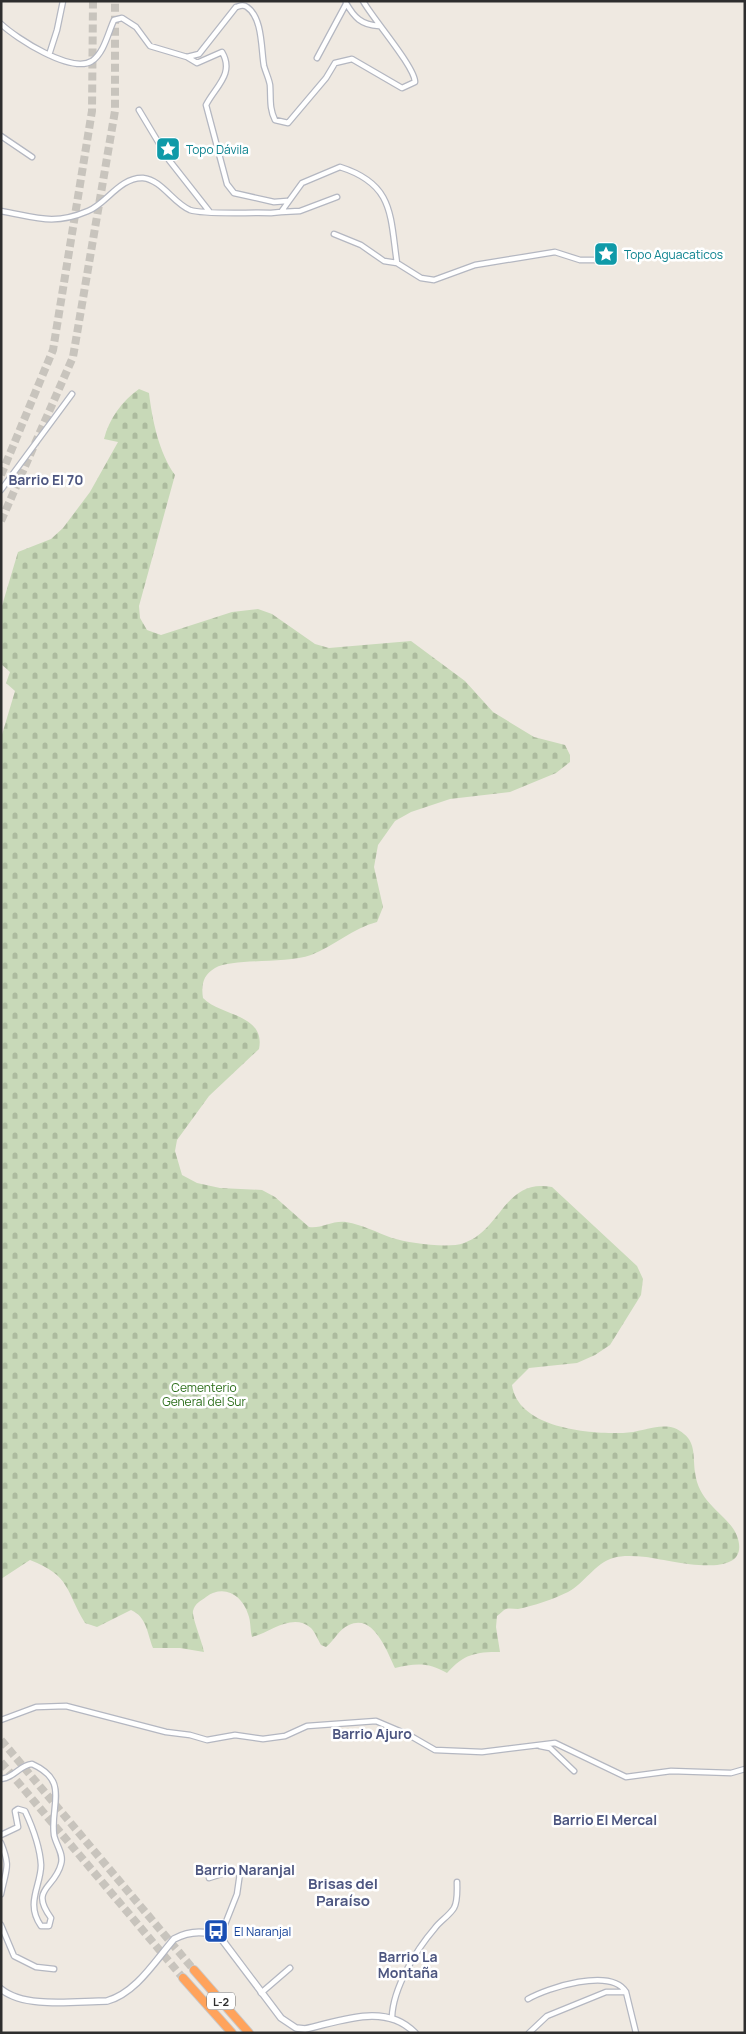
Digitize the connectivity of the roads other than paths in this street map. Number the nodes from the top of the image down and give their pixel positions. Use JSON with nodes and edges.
{"nodes":[{"id":1,"x":63,"y":1,"type":"edge"},
{"id":2,"x":363,"y":1,"type":"edge"},
{"id":3,"x":346,"y":2,"type":"edge"},
{"id":4,"x":1,"y":24,"type":"edge"},
{"id":5,"x":379,"y":26,"type":"junction"},
{"id":6,"x":49,"y":55,"type":"junction"},
{"id":7,"x":187,"y":57,"type":"junction"},
{"id":8,"x":317,"y":58,"type":"dead end"},
{"id":9,"x":139,"y":110,"type":"dead end"},
{"id":10,"x":1,"y":136,"type":"edge"},
{"id":11,"x":32,"y":157,"type":"dead end"},
{"id":12,"x":337,"y":197,"type":"dead end"},
{"id":13,"x":286,"y":201,"type":"junction"},
{"id":14,"x":1,"y":211,"type":"edge"},
{"id":15,"x":210,"y":211,"type":"junction"},
{"id":16,"x":281,"y":212,"type":"junction"},
{"id":17,"x":334,"y":234,"type":"dead end"},
{"id":18,"x":607,"y":260,"type":"dead end"},
{"id":19,"x":397,"y":263,"type":"junction"},
{"id":20,"x":72,"y":394,"type":"dead end"},
{"id":21,"x":1,"y":490,"type":"edge"},
{"id":22,"x":1,"y":1720,"type":"edge"},
{"id":23,"x":523,"y":1746,"type":"junction"},
{"id":24,"x":745,"y":1769,"type":"edge"},
{"id":25,"x":574,"y":1771,"type":"dead end"},
{"id":26,"x":1,"y":1779,"type":"edge"},
{"id":27,"x":1,"y":1835,"type":"edge"},
{"id":28,"x":1,"y":1842,"type":"edge"},
{"id":29,"x":209,"y":1878,"type":"dead end"},
{"id":30,"x":457,"y":1882,"type":"dead end"},
{"id":31,"x":1,"y":1894,"type":"edge"},
{"id":32,"x":1,"y":1925,"type":"edge"},
{"id":33,"x":220,"y":1937,"type":"junction"},
{"id":34,"x":290,"y":1968,"type":"dead end"},
{"id":35,"x":54,"y":1969,"type":"dead end"},
{"id":36,"x":194,"y":1970,"type":"tunnel mouth"},
{"id":37,"x":183,"y":1978,"type":"tunnel mouth"},
{"id":38,"x":1,"y":1989,"type":"edge"},
{"id":39,"x":626,"y":1992,"type":"junction"},
{"id":40,"x":261,"y":1993,"type":"junction"},
{"id":41,"x":528,"y":1999,"type":"dead end"},
{"id":42,"x":392,"y":2017,"type":"junction"},
{"id":43,"x":232,"y":2033,"type":"edge"},
{"id":44,"x":249,"y":2033,"type":"edge"},
{"id":45,"x":415,"y":2033,"type":"edge"},
{"id":46,"x":529,"y":2033,"type":"edge"},
{"id":47,"x":636,"y":2033,"type":"edge"}],
"edges":[{"from":1,"to":6,"type":"street"},
{"from":2,"to":5,"type":"street"},
{"from":3,"to":5,"type":"street"},
{"from":3,"to":8,"type":"street"},
{"from":4,"to":6,"type":"street"},
{"from":5,"to":7,"type":"street"},
{"from":6,"to":7,"type":"street"},
{"from":7,"to":13,"type":"street"},
{"from":9,"to":15,"type":"street"},
{"from":10,"to":11,"type":"street"},
{"from":12,"to":16,"type":"street"},
{"from":13,"to":16,"type":"street"},
{"from":13,"to":19,"type":"street"},
{"from":14,"to":15,"type":"street"},
{"from":15,"to":16,"type":"street"},
{"from":17,"to":19,"type":"street"},
{"from":18,"to":19,"type":"street"},
{"from":20,"to":21,"type":"street"},
{"from":22,"to":23,"type":"street"},
{"from":23,"to":24,"type":"street"},
{"from":23,"to":25,"type":"street"},
{"from":26,"to":27,"type":"street"},
{"from":28,"to":31,"type":"street"},
{"from":29,"to":33,"type":"street"},
{"from":30,"to":42,"type":"street"},
{"from":32,"to":35,"type":"street"},
{"from":33,"to":38,"type":"street"},
{"from":33,"to":40,"type":"street"},
{"from":34,"to":40,"type":"street"},
{"from":36,"to":44,"type":"highway","number":"L-2"},
{"from":37,"to":43,"type":"highway","number":"L-2"},
{"from":39,"to":41,"type":"street"},
{"from":39,"to":46,"type":"street"},
{"from":39,"to":47,"type":"street"},
{"from":40,"to":42,"type":"street"},
{"from":42,"to":45,"type":"street"}]}
